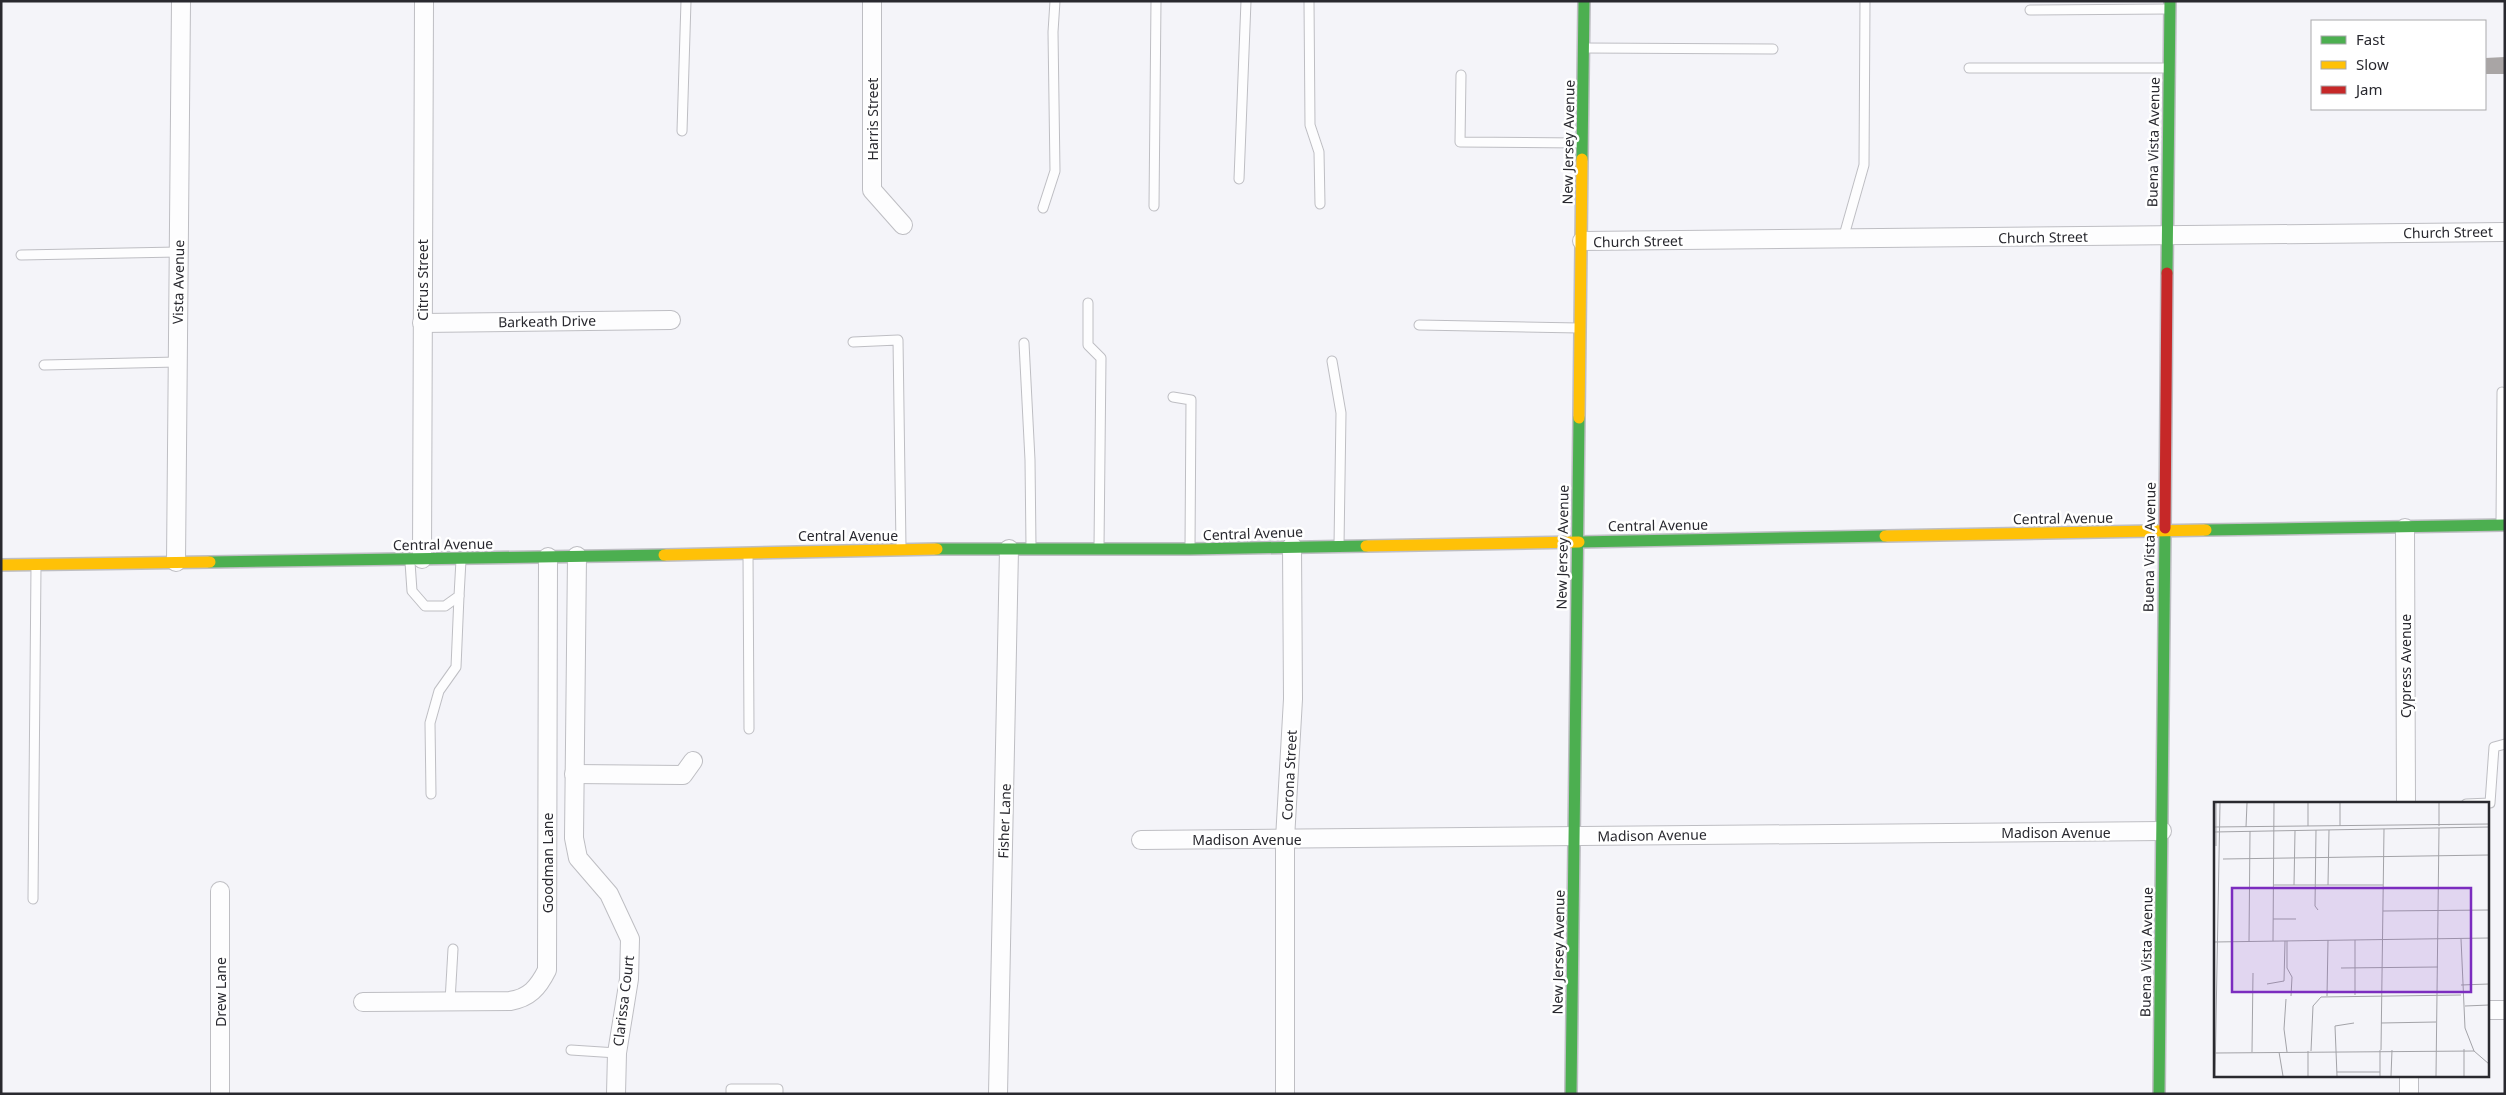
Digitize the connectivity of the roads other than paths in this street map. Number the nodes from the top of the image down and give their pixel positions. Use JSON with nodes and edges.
{"nodes":[{"id":1,"x":181,"y":1,"type":"edge"},
{"id":2,"x":424,"y":1,"type":"edge"},
{"id":3,"x":686,"y":1,"type":"edge"},
{"id":4,"x":872,"y":1,"type":"edge"},
{"id":5,"x":1055,"y":1,"type":"edge"},
{"id":6,"x":1156,"y":1,"type":"edge"},
{"id":7,"x":1246,"y":1,"type":"edge"},
{"id":8,"x":1309,"y":1,"type":"edge"},
{"id":9,"x":1584,"y":1,"type":"edge"},
{"id":10,"x":1865,"y":1,"type":"edge"},
{"id":11,"x":2170,"y":5,"type":"edge"},
{"id":12,"x":2030,"y":10,"type":"dead end"},
{"id":13,"x":1584,"y":48,"type":"junction"},
{"id":14,"x":1773,"y":49,"type":"dead end"},
{"id":15,"x":1969,"y":68,"type":"dead end"},
{"id":16,"x":2169,"y":68,"type":"junction"},
{"id":17,"x":1461,"y":75,"type":"dead end"},
{"id":18,"x":682,"y":131,"type":"dead end"},
{"id":19,"x":1583,"y":143,"type":"junction"},
{"id":20,"x":1239,"y":179,"type":"dead end"},
{"id":21,"x":1320,"y":204,"type":"dead end"},
{"id":22,"x":1154,"y":206,"type":"dead end"},
{"id":23,"x":1043,"y":208,"type":"dead end"},
{"id":24,"x":903,"y":225,"type":"dead end"},
{"id":25,"x":2505,"y":232,"type":"edge"},
{"id":26,"x":2168,"y":235,"type":"junction"},
{"id":27,"x":1843,"y":239,"type":"junction"},
{"id":28,"x":1582,"y":242,"type":"junction"},
{"id":29,"x":178,"y":252,"type":"junction"},
{"id":30,"x":21,"y":255,"type":"dead end"},
{"id":31,"x":1088,"y":304,"type":"dead end"},
{"id":32,"x":671,"y":320,"type":"dead end"},
{"id":33,"x":422,"y":323,"type":"junction"},
{"id":34,"x":1419,"y":325,"type":"dead end"},
{"id":35,"x":1580,"y":328,"type":"junction"},
{"id":36,"x":853,"y":342,"type":"dead end"},
{"id":37,"x":1024,"y":343,"type":"dead end"},
{"id":38,"x":1332,"y":361,"type":"dead end"},
{"id":39,"x":177,"y":362,"type":"junction"},
{"id":40,"x":44,"y":365,"type":"dead end"},
{"id":41,"x":2502,"y":392,"type":"dead end"},
{"id":42,"x":1174,"y":396,"type":"dead end"},
{"id":43,"x":2503,"y":525,"type":"edge"},
{"id":44,"x":2405,"y":528,"type":"junction"},
{"id":45,"x":2164,"y":532,"type":"junction"},
{"id":46,"x":1577,"y":542,"type":"junction"},
{"id":47,"x":1292,"y":546,"type":"junction"},
{"id":48,"x":1339,"y":546,"type":"junction"},
{"id":49,"x":1099,"y":547,"type":"junction"},
{"id":50,"x":1009,"y":549,"type":"junction"},
{"id":51,"x":1030,"y":549,"type":"junction"},
{"id":52,"x":1190,"y":549,"type":"junction"},
{"id":53,"x":901,"y":550,"type":"junction"},
{"id":54,"x":748,"y":551,"type":"junction"},
{"id":55,"x":577,"y":556,"type":"junction"},
{"id":56,"x":548,"y":557,"type":"junction"},
{"id":57,"x":461,"y":558,"type":"junction"},
{"id":58,"x":416,"y":559,"type":"junction"},
{"id":59,"x":176,"y":562,"type":"junction"},
{"id":60,"x":36,"y":564,"type":"junction"},
{"id":61,"x":1,"y":565,"type":"edge"},
{"id":62,"x":459,"y":596,"type":"junction"},
{"id":63,"x":749,"y":729,"type":"dead end"},
{"id":64,"x":2505,"y":744,"type":"edge"},
{"id":65,"x":693,"y":760,"type":"dead end"},
{"id":66,"x":574,"y":774,"type":"junction"},
{"id":67,"x":431,"y":794,"type":"dead end"},
{"id":68,"x":2406,"y":802,"type":"edge"},
{"id":69,"x":2488,"y":803,"type":"edge"},
{"id":70,"x":2162,"y":831,"type":"junction"},
{"id":71,"x":1574,"y":836,"type":"junction"},
{"id":72,"x":1285,"y":839,"type":"junction"},
{"id":73,"x":1141,"y":840,"type":"dead end"},
{"id":74,"x":220,"y":891,"type":"dead end"},
{"id":75,"x":33,"y":899,"type":"dead end"},
{"id":76,"x":453,"y":949,"type":"dead end"},
{"id":77,"x":450,"y":1001,"type":"junction"},
{"id":78,"x":363,"y":1002,"type":"dead end"},
{"id":79,"x":2488,"y":1010,"type":"edge"},
{"id":80,"x":2505,"y":1010,"type":"edge"},
{"id":81,"x":571,"y":1050,"type":"dead end"},
{"id":82,"x":616,"y":1053,"type":"junction"},
{"id":83,"x":2409,"y":1078,"type":"edge"},
{"id":84,"x":220,"y":1094,"type":"edge"},
{"id":85,"x":616,"y":1094,"type":"edge"},
{"id":86,"x":731,"y":1094,"type":"edge"},
{"id":87,"x":778,"y":1094,"type":"edge"},
{"id":88,"x":998,"y":1094,"type":"edge"},
{"id":89,"x":1285,"y":1094,"type":"edge"},
{"id":90,"x":1571,"y":1094,"type":"edge"},
{"id":91,"x":2159,"y":1094,"type":"edge"},
{"id":92,"x":2409,"y":1094,"type":"edge"}],
"edges":[{"from":1,"to":29,"type":"street","name":"Vista Avenue"},
{"from":2,"to":33,"type":"street","name":"Citrus Street"},
{"from":3,"to":18,"type":"lane"},
{"from":4,"to":24,"type":"street","name":"Harris Street"},
{"from":5,"to":23,"type":"lane"},
{"from":6,"to":22,"type":"lane"},
{"from":7,"to":20,"type":"lane"},
{"from":8,"to":21,"type":"lane"},
{"from":9,"to":13,"type":"street","name":"New Jersey Avenue"},
{"from":10,"to":27,"type":"lane"},
{"from":11,"to":12,"type":"lane"},
{"from":11,"to":16,"type":"street","name":"Buena Vista Avenue"},
{"from":13,"to":14,"type":"lane"},
{"from":13,"to":19,"type":"street","name":"New Jersey Avenue"},
{"from":15,"to":16,"type":"lane"},
{"from":16,"to":26,"type":"street","name":"Buena Vista Avenue"},
{"from":17,"to":19,"type":"lane"},
{"from":19,"to":28,"type":"street","name":"New Jersey Avenue"},
{"from":25,"to":26,"type":"street","name":"Church Street"},
{"from":26,"to":27,"type":"street","name":"Church Street"},
{"from":26,"to":45,"type":"street","name":"Buena Vista Avenue"},
{"from":27,"to":28,"type":"street","name":"Church Street"},
{"from":28,"to":35,"type":"street","name":"New Jersey Avenue"},
{"from":29,"to":30,"type":"lane"},
{"from":29,"to":39,"type":"street","name":"Vista Avenue"},
{"from":31,"to":49,"type":"lane"},
{"from":32,"to":33,"type":"street","name":"Barkeath Drive"},
{"from":33,"to":58,"type":"street","name":"Citrus Street"},
{"from":34,"to":35,"type":"lane"},
{"from":35,"to":46,"type":"street","name":"New Jersey Avenue"},
{"from":36,"to":53,"type":"lane"},
{"from":37,"to":51,"type":"lane"},
{"from":38,"to":48,"type":"lane"},
{"from":39,"to":40,"type":"lane"},
{"from":39,"to":59,"type":"street","name":"Vista Avenue"},
{"from":41,"to":43,"type":"lane"},
{"from":42,"to":52,"type":"lane"},
{"from":43,"to":44,"type":"street","name":"Central Avenue"},
{"from":44,"to":45,"type":"street","name":"Central Avenue"},
{"from":44,"to":68,"type":"street","name":"Cypress Avenue"},
{"from":45,"to":46,"type":"street","name":"Central Avenue"},
{"from":45,"to":70,"type":"street","name":"Buena Vista Avenue"},
{"from":46,"to":48,"type":"street","name":"Central Avenue"},
{"from":46,"to":71,"type":"street","name":"New Jersey Avenue"},
{"from":47,"to":48,"type":"street","name":"Central Avenue"},
{"from":47,"to":52,"type":"street","name":"Central Avenue"},
{"from":47,"to":72,"type":"street","name":"Corona Street"},
{"from":49,"to":51,"type":"street","name":"Central Avenue"},
{"from":49,"to":52,"type":"street","name":"Central Avenue"},
{"from":50,"to":51,"type":"street","name":"Central Avenue"},
{"from":50,"to":53,"type":"street","name":"Central Avenue"},
{"from":50,"to":88,"type":"street","name":"Fisher Lane"},
{"from":53,"to":54,"type":"street","name":"Central Avenue"},
{"from":54,"to":55,"type":"street","name":"Central Avenue"},
{"from":54,"to":63,"type":"lane"},
{"from":55,"to":56,"type":"street","name":"Central Avenue"},
{"from":55,"to":66,"type":"street","name":"Clarissa Court"},
{"from":56,"to":57,"type":"street","name":"Central Avenue"},
{"from":56,"to":77,"type":"street","name":"Goodman Lane"},
{"from":57,"to":58,"type":"street","name":"Central Avenue"},
{"from":57,"to":62,"type":"lane"},
{"from":58,"to":59,"type":"street","name":"Central Avenue"},
{"from":58,"to":62,"type":"lane"},
{"from":59,"to":60,"type":"street","name":"Central Avenue"},
{"from":60,"to":61,"type":"street","name":"Central Avenue"},
{"from":60,"to":75,"type":"lane"},
{"from":62,"to":67,"type":"lane"},
{"from":64,"to":69,"type":"lane"},
{"from":65,"to":66,"type":"street"},
{"from":66,"to":82,"type":"street","name":"Clarissa Court"},
{"from":70,"to":71,"type":"street","name":"Madison Avenue"},
{"from":70,"to":91,"type":"street","name":"Buena Vista Avenue"},
{"from":71,"to":72,"type":"street","name":"Madison Avenue"},
{"from":71,"to":90,"type":"street","name":"New Jersey Avenue"},
{"from":72,"to":73,"type":"street","name":"Madison Avenue"},
{"from":72,"to":89,"type":"street","name":"Corona Street"},
{"from":74,"to":84,"type":"street","name":"Drew Lane"},
{"from":76,"to":77,"type":"lane"},
{"from":77,"to":78,"type":"street","name":"Goodman Lane"},
{"from":79,"to":80,"type":"street"},
{"from":81,"to":82,"type":"lane"},
{"from":82,"to":85,"type":"street","name":"Clarissa Court"},
{"from":83,"to":92,"type":"street"},
{"from":86,"to":87,"type":"lane"}]}
